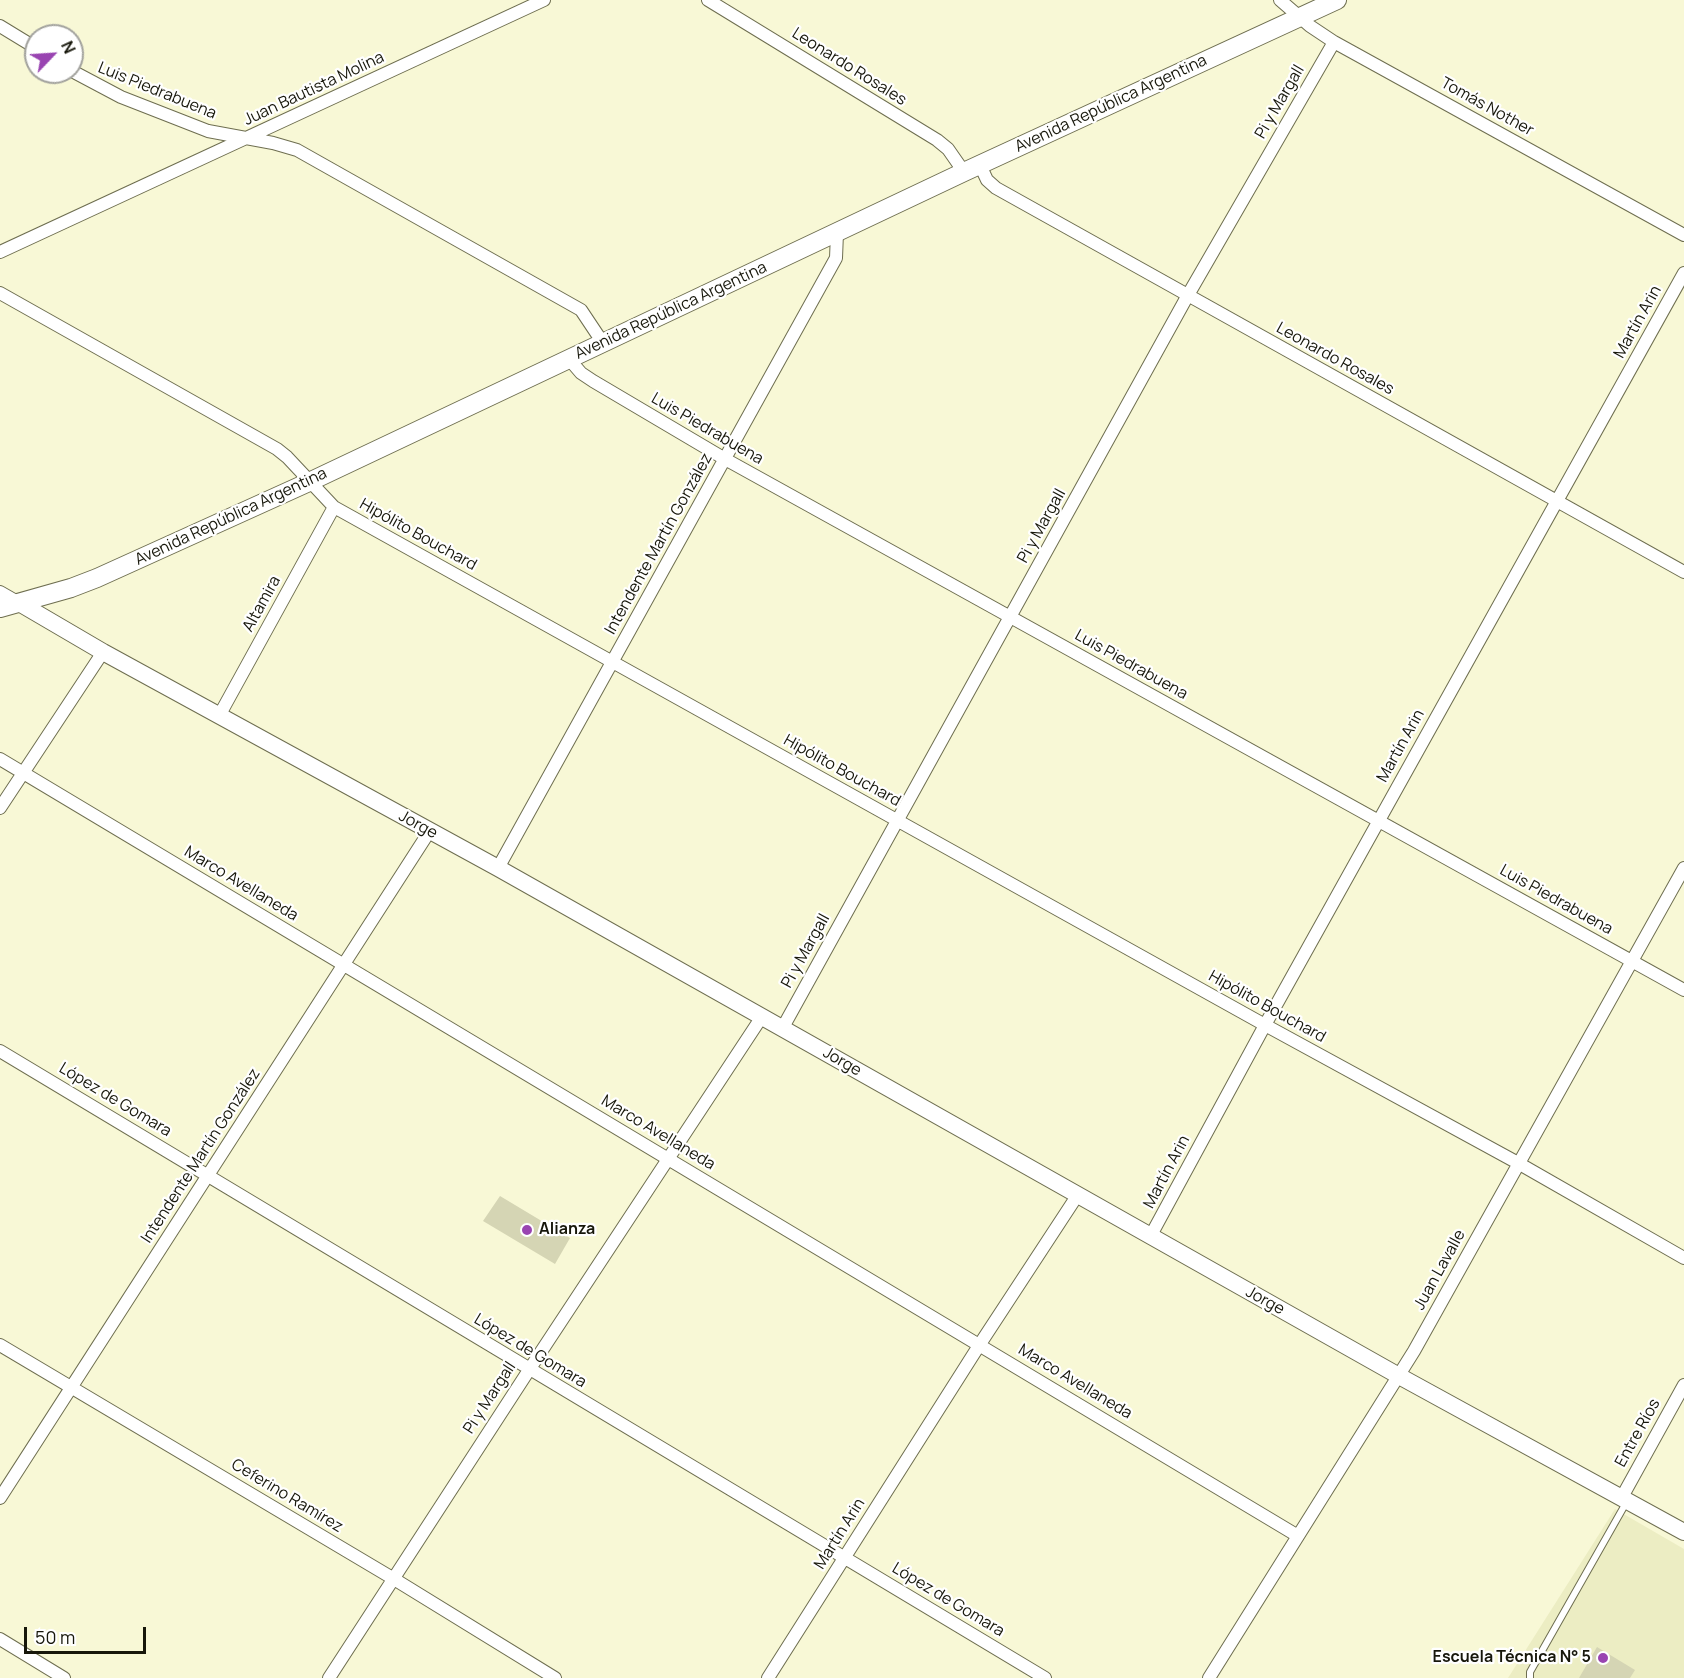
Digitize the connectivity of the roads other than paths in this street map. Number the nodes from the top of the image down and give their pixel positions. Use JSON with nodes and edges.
{"nodes":[{"id":1,"x":544,"y":0,"type":"edge"},
{"id":2,"x":708,"y":0,"type":"edge"},
{"id":3,"x":1280,"y":0,"type":"edge"},
{"id":4,"x":1337,"y":0,"type":"edge"},
{"id":5,"x":1300,"y":17,"type":"junction"},
{"id":6,"x":0,"y":26,"type":"edge"},
{"id":7,"x":24,"y":41,"type":"edge"},
{"id":8,"x":1334,"y":42,"type":"junction"},
{"id":9,"x":84,"y":78,"type":"edge"},
{"id":10,"x":247,"y":138,"type":"junction"},
{"id":11,"x":972,"y":168,"type":"junction"},
{"id":12,"x":837,"y":233,"type":"junction"},
{"id":13,"x":1684,"y":235,"type":"edge"},
{"id":14,"x":0,"y":252,"type":"edge"},
{"id":15,"x":1684,"y":273,"type":"edge"},
{"id":16,"x":0,"y":293,"type":"edge"},
{"id":17,"x":1188,"y":296,"type":"junction"},
{"id":18,"x":603,"y":343,"type":"junction"},
{"id":19,"x":569,"y":359,"type":"junction"},
{"id":20,"x":725,"y":459,"type":"junction"},
{"id":21,"x":309,"y":482,"type":"junction"},
{"id":22,"x":1557,"y":502,"type":"junction"},
{"id":23,"x":334,"y":507,"type":"junction"},
{"id":24,"x":1684,"y":572,"type":"edge"},
{"id":25,"x":0,"y":592,"type":"edge"},
{"id":26,"x":21,"y":604,"type":"junction"},
{"id":27,"x":0,"y":608,"type":"edge"},
{"id":28,"x":1010,"y":617,"type":"junction"},
{"id":29,"x":103,"y":652,"type":"junction"},
{"id":30,"x":612,"y":662,"type":"junction"},
{"id":31,"x":219,"y":716,"type":"junction"},
{"id":32,"x":0,"y":759,"type":"edge"},
{"id":33,"x":24,"y":772,"type":"junction"},
{"id":34,"x":0,"y":808,"type":"edge"},
{"id":35,"x":897,"y":821,"type":"junction"},
{"id":36,"x":1378,"y":821,"type":"junction"},
{"id":37,"x":429,"y":832,"type":"junction"},
{"id":38,"x":498,"y":868,"type":"junction"},
{"id":39,"x":1684,"y":868,"type":"edge"},
{"id":40,"x":1633,"y":961,"type":"junction"},
{"id":41,"x":344,"y":965,"type":"junction"},
{"id":42,"x":1684,"y":990,"type":"edge"},
{"id":43,"x":761,"y":1018,"type":"junction"},
{"id":44,"x":1265,"y":1025,"type":"junction"},
{"id":45,"x":782,"y":1029,"type":"junction"},
{"id":46,"x":0,"y":1050,"type":"edge"},
{"id":47,"x":667,"y":1158,"type":"junction"},
{"id":48,"x":1518,"y":1163,"type":"junction"},
{"id":49,"x":208,"y":1175,"type":"junction"},
{"id":50,"x":1077,"y":1196,"type":"junction"},
{"id":51,"x":1150,"y":1237,"type":"junction"},
{"id":52,"x":1684,"y":1257,"type":"edge"},
{"id":53,"x":980,"y":1344,"type":"junction"},
{"id":54,"x":0,"y":1345,"type":"edge"},
{"id":55,"x":529,"y":1370,"type":"junction"},
{"id":56,"x":1399,"y":1376,"type":"junction"},
{"id":57,"x":1684,"y":1384,"type":"edge"},
{"id":58,"x":71,"y":1388,"type":"junction"},
{"id":59,"x":0,"y":1498,"type":"edge"},
{"id":60,"x":1625,"y":1498,"type":"junction"},
{"id":61,"x":1684,"y":1532,"type":"edge"},
{"id":62,"x":1298,"y":1536,"type":"junction"},
{"id":63,"x":845,"y":1557,"type":"junction"},
{"id":64,"x":394,"y":1579,"type":"junction"},
{"id":65,"x":0,"y":1639,"type":"edge"},
{"id":66,"x":64,"y":1678,"type":"edge"},
{"id":67,"x":329,"y":1678,"type":"edge"},
{"id":68,"x":555,"y":1678,"type":"edge"},
{"id":69,"x":768,"y":1678,"type":"edge"},
{"id":70,"x":1045,"y":1678,"type":"edge"},
{"id":71,"x":1209,"y":1678,"type":"edge"},
{"id":72,"x":1530,"y":1678,"type":"edge"}],
"edges":[{"from":1,"to":10,"type":"street","name":"Juan Bautista Molina"},
{"from":2,"to":11,"type":"street","name":"Leonardo Rosales"},
{"from":3,"to":5,"type":"street","name":"Tomás Nother"},
{"from":4,"to":5,"type":"main road","name":"Avenida República Argentina"},
{"from":5,"to":8,"type":"street","name":"Tomás Nother"},
{"from":5,"to":11,"type":"main road","name":"Avenida República Argentina"},
{"from":6,"to":7,"type":"street"},
{"from":8,"to":13,"type":"street","name":"Tomás Nother"},
{"from":8,"to":17,"type":"street","name":"Pi y Margall"},
{"from":9,"to":10,"type":"street","name":"Luis Piedrabuena"},
{"from":10,"to":14,"type":"street","name":"Juan Bautista Molina"},
{"from":10,"to":18,"type":"street","name":"Luis Piedrabuena"},
{"from":11,"to":12,"type":"main road","name":"Avenida República Argentina"},
{"from":11,"to":17,"type":"street","name":"Leonardo Rosales"},
{"from":12,"to":18,"type":"main road","name":"Avenida República Argentina"},
{"from":12,"to":20,"type":"street","name":"Intendente Martín González"},
{"from":15,"to":22,"type":"street","name":"Martín Arin"},
{"from":16,"to":21,"type":"street","name":"Hipólito Bouchard"},
{"from":17,"to":22,"type":"street","name":"Leonardo Rosales"},
{"from":17,"to":28,"type":"street","name":"Pi y Margall"},
{"from":18,"to":19,"type":"main road","name":"Avenida República Argentina"},
{"from":19,"to":20,"type":"street","name":"Luis Piedrabuena"},
{"from":19,"to":21,"type":"main road","name":"Avenida República Argentina"},
{"from":20,"to":28,"type":"street","name":"Luis Piedrabuena"},
{"from":20,"to":30,"type":"street","name":"Intendente Martín González"},
{"from":21,"to":23,"type":"street","name":"Hipólito Bouchard"},
{"from":21,"to":26,"type":"main road","name":"Avenida República Argentina"},
{"from":22,"to":24,"type":"street","name":"Leonardo Rosales"},
{"from":22,"to":36,"type":"street","name":"Martín Arin"},
{"from":23,"to":30,"type":"street","name":"Hipólito Bouchard"},
{"from":23,"to":31,"type":"street","name":"Altamira"},
{"from":25,"to":26,"type":"street","name":"Jorge"},
{"from":26,"to":27,"type":"main road","name":"Avenida República Argentina"},
{"from":26,"to":29,"type":"street","name":"Jorge"},
{"from":28,"to":35,"type":"street","name":"Pi y Margall"},
{"from":28,"to":36,"type":"street","name":"Luis Piedrabuena"},
{"from":29,"to":31,"type":"street","name":"Jorge"},
{"from":29,"to":33,"type":"street"},
{"from":30,"to":35,"type":"street","name":"Hipólito Bouchard"},
{"from":30,"to":38,"type":"street","name":"Intendente Martín González"},
{"from":31,"to":37,"type":"street","name":"Jorge"},
{"from":32,"to":33,"type":"street","name":"Marco Avellaneda"},
{"from":33,"to":34,"type":"street"},
{"from":33,"to":41,"type":"street","name":"Marco Avellaneda"},
{"from":35,"to":44,"type":"street","name":"Hipólito Bouchard"},
{"from":35,"to":45,"type":"street","name":"Pi y Margall"},
{"from":36,"to":40,"type":"street","name":"Luis Piedrabuena"},
{"from":36,"to":44,"type":"street","name":"Martín Arin"},
{"from":37,"to":38,"type":"street","name":"Jorge"},
{"from":37,"to":41,"type":"street","name":"Intendente Martín González"},
{"from":38,"to":43,"type":"street","name":"Jorge"},
{"from":39,"to":40,"type":"street","name":"Juan Lavalle"},
{"from":40,"to":42,"type":"street","name":"Luis Piedrabuena"},
{"from":40,"to":48,"type":"street","name":"Juan Lavalle"},
{"from":41,"to":47,"type":"street","name":"Marco Avellaneda"},
{"from":41,"to":49,"type":"street","name":"Intendente Martín González"},
{"from":43,"to":45,"type":"street","name":"Jorge"},
{"from":43,"to":47,"type":"street","name":"Pi y Margall"},
{"from":44,"to":48,"type":"street","name":"Hipólito Bouchard"},
{"from":44,"to":51,"type":"street","name":"Martín Arin"},
{"from":45,"to":50,"type":"street","name":"Jorge"},
{"from":46,"to":49,"type":"street","name":"López de Gomara"},
{"from":47,"to":53,"type":"street","name":"Marco Avellaneda"},
{"from":47,"to":55,"type":"street","name":"Pi y Margall"},
{"from":48,"to":52,"type":"street","name":"Hipólito Bouchard"},
{"from":48,"to":56,"type":"street","name":"Juan Lavalle"},
{"from":49,"to":55,"type":"street","name":"López de Gomara"},
{"from":49,"to":58,"type":"street","name":"Intendente Martín González"},
{"from":50,"to":51,"type":"street","name":"Jorge"},
{"from":50,"to":53,"type":"street","name":"Martín Arin"},
{"from":51,"to":56,"type":"street","name":"Jorge"},
{"from":53,"to":62,"type":"street","name":"Marco Avellaneda"},
{"from":53,"to":63,"type":"street","name":"Martín Arin"},
{"from":54,"to":58,"type":"street","name":"Ceferino Ramírez"},
{"from":55,"to":63,"type":"street","name":"López de Gomara"},
{"from":55,"to":64,"type":"street","name":"Pi y Margall"},
{"from":56,"to":60,"type":"street","name":"Jorge"},
{"from":56,"to":62,"type":"street","name":"Juan Lavalle"},
{"from":57,"to":60,"type":"street","name":"Entre Ríos"},
{"from":58,"to":59,"type":"street","name":"Intendente Martín González"},
{"from":58,"to":64,"type":"street","name":"Ceferino Ramírez"},
{"from":60,"to":61,"type":"street","name":"Jorge"},
{"from":60,"to":72,"type":"lane"},
{"from":62,"to":71,"type":"street","name":"Juan Lavalle"},
{"from":63,"to":69,"type":"street","name":"Martín Arin"},
{"from":63,"to":70,"type":"street","name":"López de Gomara"},
{"from":64,"to":67,"type":"street","name":"Pi y Margall"},
{"from":64,"to":68,"type":"street","name":"Ceferino Ramírez"},
{"from":65,"to":66,"type":"street"}]}
